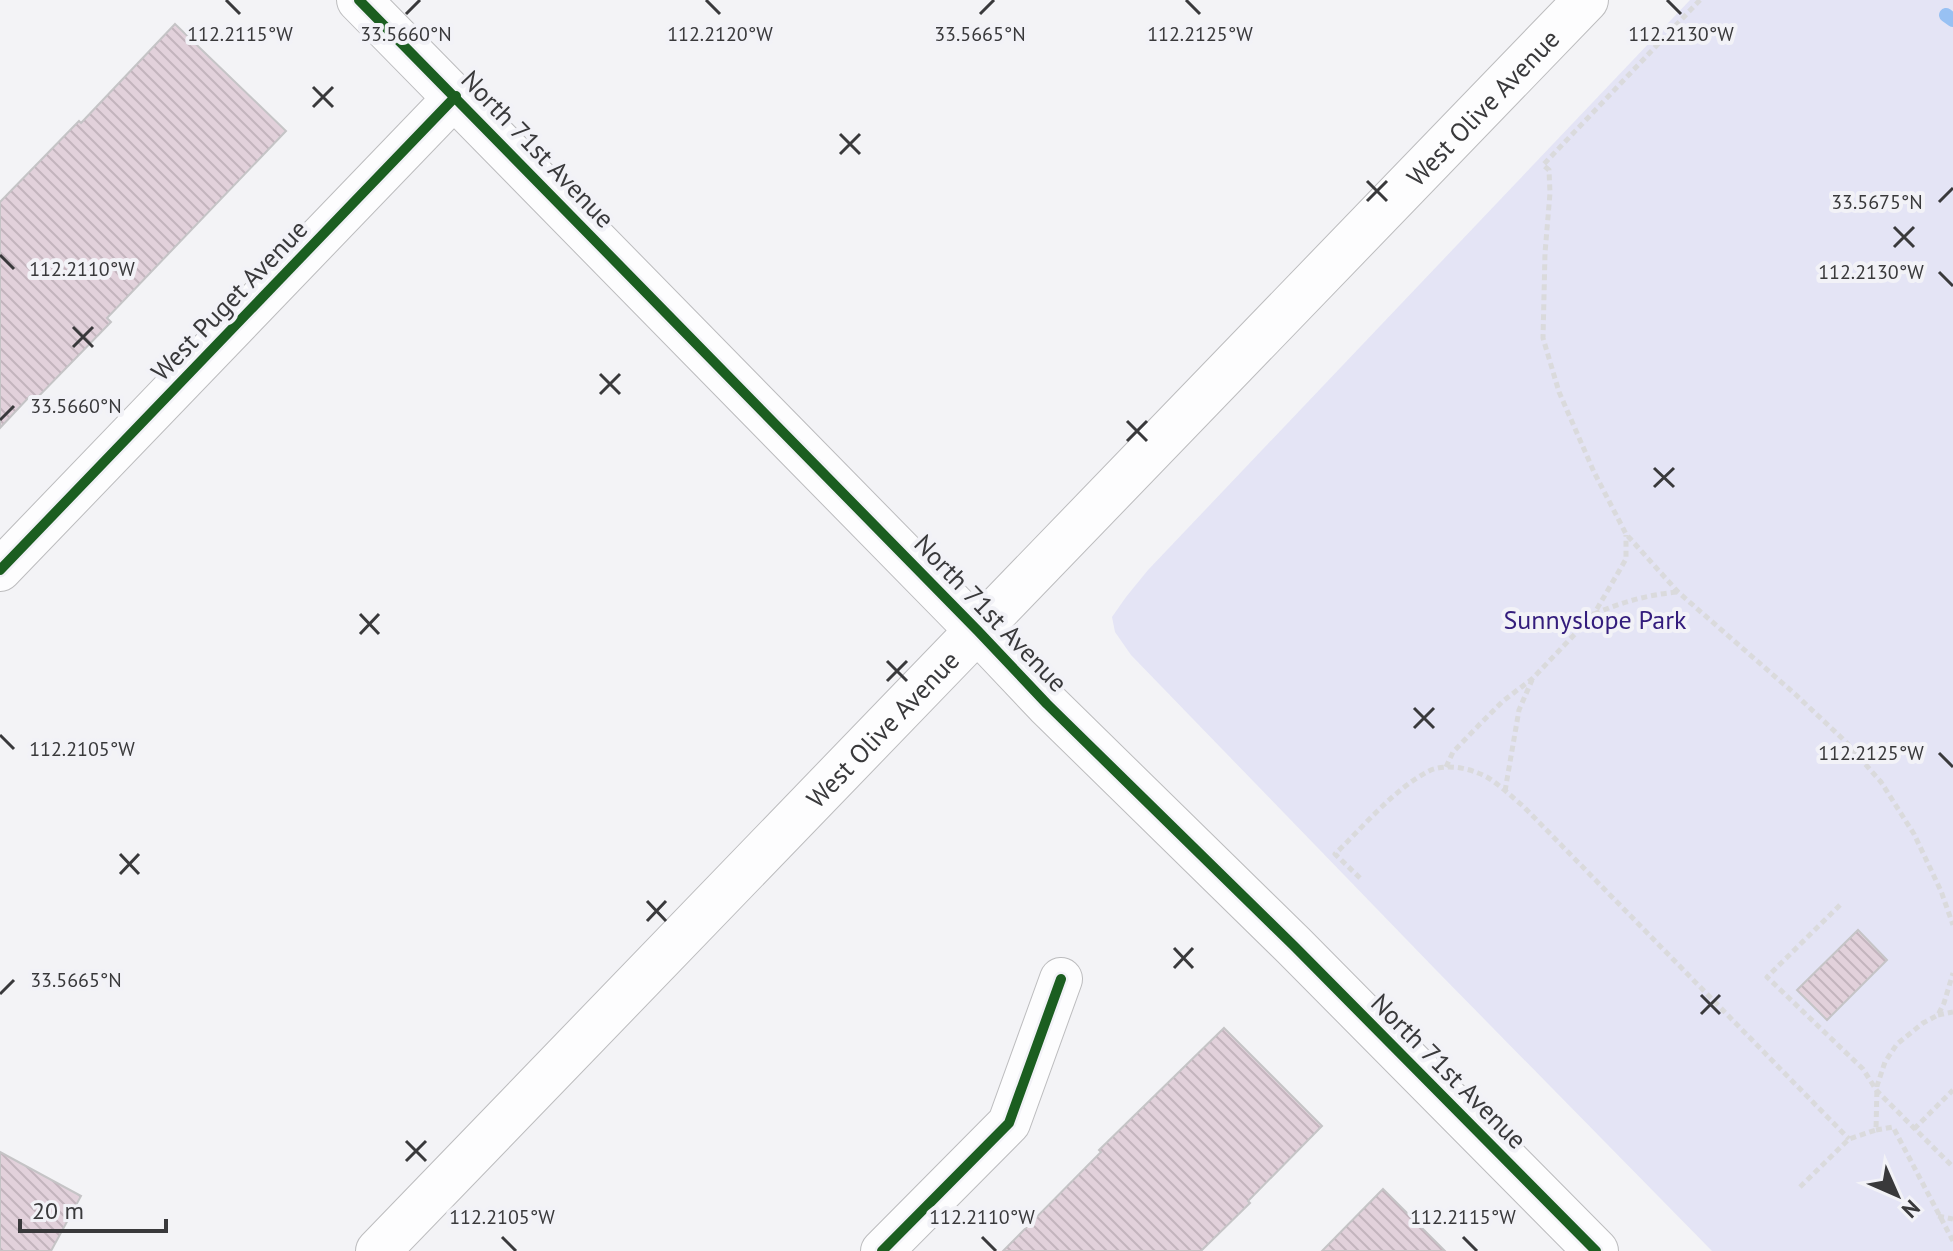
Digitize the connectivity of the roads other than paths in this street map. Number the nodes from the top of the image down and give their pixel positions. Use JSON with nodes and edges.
{"nodes":[{"id":1,"x":359,"y":0,"type":"edge"},
{"id":2,"x":1586,"y":0,"type":"edge"},
{"id":3,"x":456,"y":96,"type":"junction"},
{"id":4,"x":0,"y":570,"type":"edge"},
{"id":5,"x":978,"y":631,"type":"junction"},
{"id":6,"x":1061,"y":979,"type":"dead end"},
{"id":7,"x":378,"y":1251,"type":"edge"},
{"id":8,"x":882,"y":1251,"type":"edge"},
{"id":9,"x":1596,"y":1251,"type":"edge"}],
"edges":[{"from":1,"to":3,"type":"street","name":"North 71st Avenue"},
{"from":2,"to":5,"type":"street","name":"West Olive Avenue"},
{"from":3,"to":4,"type":"street","name":"West Puget Avenue"},
{"from":3,"to":5,"type":"street","name":"North 71st Avenue"},
{"from":5,"to":7,"type":"street","name":"West Olive Avenue"},
{"from":5,"to":9,"type":"street","name":"North 71st Avenue"},
{"from":6,"to":8,"type":"street"}]}
